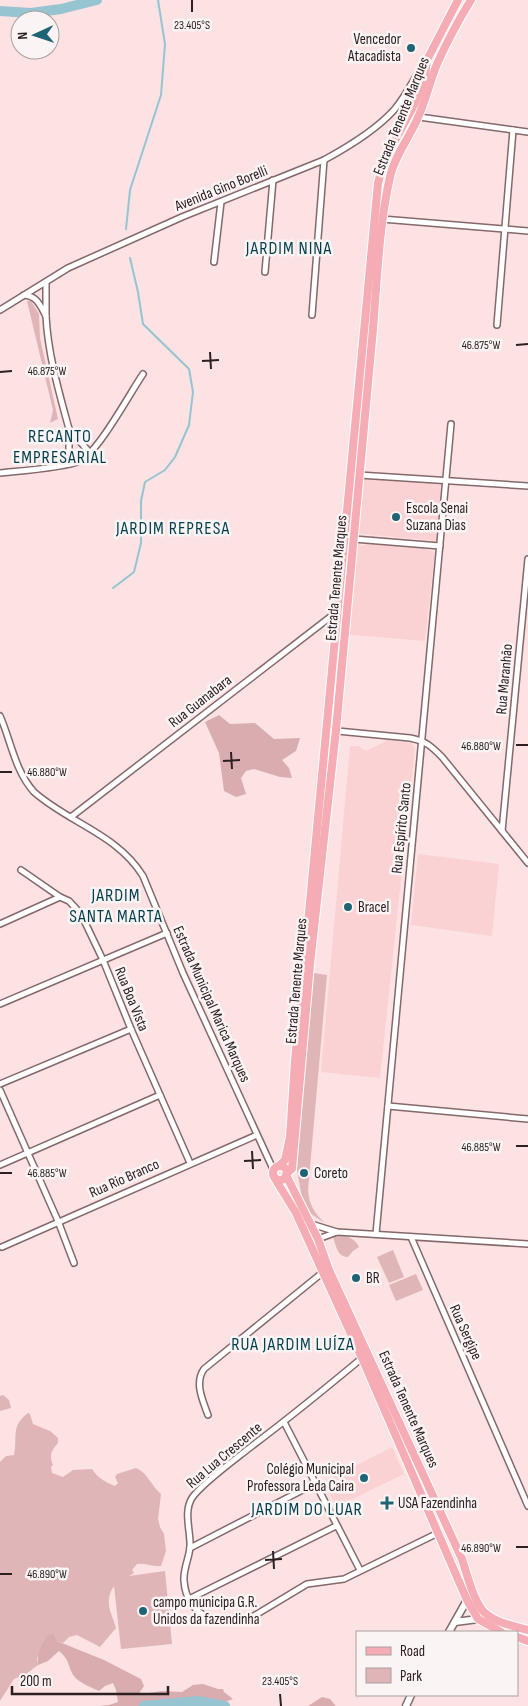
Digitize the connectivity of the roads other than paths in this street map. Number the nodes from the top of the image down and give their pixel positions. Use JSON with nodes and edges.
{"nodes":[{"id":1,"x":458,"y":0,"type":"edge"},
{"id":2,"x":471,"y":0,"type":"edge"},
{"id":3,"x":427,"y":60,"type":"junction"},
{"id":4,"x":419,"y":117,"type":"junction"},
{"id":5,"x":513,"y":130,"type":"junction"},
{"id":6,"x":528,"y":132,"type":"edge"},
{"id":7,"x":324,"y":160,"type":"junction"},
{"id":8,"x":273,"y":180,"type":"junction"},
{"id":9,"x":221,"y":202,"type":"junction"},
{"id":10,"x":374,"y":219,"type":"junction"},
{"id":11,"x":383,"y":219,"type":"junction"},
{"id":12,"x":505,"y":229,"type":"junction"},
{"id":13,"x":528,"y":231,"type":"edge"},
{"id":14,"x":214,"y":262,"type":"dead end"},
{"id":15,"x":265,"y":272,"type":"dead end"},
{"id":16,"x":46,"y":282,"type":"junction"},
{"id":17,"x":24,"y":294,"type":"junction"},
{"id":18,"x":0,"y":310,"type":"edge"},
{"id":19,"x":312,"y":315,"type":"dead end"},
{"id":20,"x":46,"y":316,"type":"junction"},
{"id":21,"x":497,"y":325,"type":"dead end"},
{"id":22,"x":143,"y":374,"type":"dead end"},
{"id":23,"x":451,"y":424,"type":"dead end"},
{"id":24,"x":69,"y":430,"type":"junction"},
{"id":25,"x":90,"y":453,"type":"junction"},
{"id":26,"x":70,"y":464,"type":"junction"},
{"id":27,"x":0,"y":473,"type":"edge"},
{"id":28,"x":359,"y":475,"type":"junction"},
{"id":29,"x":447,"y":481,"type":"junction"},
{"id":30,"x":528,"y":486,"type":"edge"},
{"id":31,"x":354,"y":539,"type":"junction"},
{"id":32,"x":440,"y":546,"type":"junction"},
{"id":33,"x":528,"y":559,"type":"edge"},
{"id":34,"x":338,"y":611,"type":"junction"},
{"id":35,"x":347,"y":612,"type":"junction"},
{"id":36,"x":0,"y":716,"type":"edge"},
{"id":37,"x":2,"y":726,"type":"edge"},
{"id":38,"x":327,"y":730,"type":"junction"},
{"id":39,"x":336,"y":730,"type":"junction"},
{"id":40,"x":422,"y":741,"type":"junction"},
{"id":41,"x":71,"y":817,"type":"junction"},
{"id":42,"x":502,"y":831,"type":"junction"},
{"id":43,"x":528,"y":863,"type":"edge"},
{"id":44,"x":21,"y":870,"type":"dead end"},
{"id":45,"x":60,"y":897,"type":"junction"},
{"id":46,"x":0,"y":924,"type":"edge"},
{"id":47,"x":167,"y":933,"type":"junction"},
{"id":48,"x":103,"y":960,"type":"junction"},
{"id":49,"x":0,"y":1004,"type":"edge"},
{"id":50,"x":131,"y":1029,"type":"junction"},
{"id":51,"x":0,"y":1084,"type":"edge"},
{"id":52,"x":0,"y":1090,"type":"edge"},
{"id":53,"x":160,"y":1095,"type":"junction"},
{"id":54,"x":388,"y":1106,"type":"junction"},
{"id":55,"x":528,"y":1119,"type":"edge"},
{"id":56,"x":257,"y":1134,"type":"junction"},
{"id":57,"x":27,"y":1154,"type":"junction"},
{"id":58,"x":190,"y":1163,"type":"junction"},
{"id":59,"x":0,"y":1165,"type":"edge"},
{"id":60,"x":276,"y":1169,"type":"junction"},
{"id":61,"x":287,"y":1174,"type":"junction"},
{"id":62,"x":58,"y":1221,"type":"junction"},
{"id":63,"x":311,"y":1224,"type":"junction"},
{"id":64,"x":301,"y":1225,"type":"junction"},
{"id":65,"x":337,"y":1232,"type":"junction"},
{"id":66,"x":376,"y":1234,"type":"junction"},
{"id":67,"x":410,"y":1236,"type":"junction"},
{"id":68,"x":318,"y":1239,"type":"junction"},
{"id":69,"x":528,"y":1244,"type":"edge"},
{"id":70,"x":2,"y":1246,"type":"dead end"},
{"id":71,"x":74,"y":1263,"type":"dead end"},
{"id":72,"x":322,"y":1273,"type":"junction"},
{"id":73,"x":362,"y":1358,"type":"junction"},
{"id":74,"x":208,"y":1415,"type":"dead end"},
{"id":75,"x":284,"y":1422,"type":"junction"},
{"id":76,"x":316,"y":1483,"type":"junction"},
{"id":77,"x":528,"y":1506,"type":"edge"},
{"id":78,"x":336,"y":1526,"type":"junction"},
{"id":79,"x":438,"y":1533,"type":"junction"},
{"id":80,"x":190,"y":1548,"type":"junction"},
{"id":81,"x":360,"y":1570,"type":"junction"},
{"id":82,"x":189,"y":1599,"type":"junction"},
{"id":83,"x":467,"y":1600,"type":"junction"},
{"id":84,"x":478,"y":1619,"type":"junction"},
{"id":85,"x":455,"y":1622,"type":"junction"},
{"id":86,"x":528,"y":1630,"type":"edge"},
{"id":87,"x":449,"y":1631,"type":"edge"},
{"id":88,"x":499,"y":1631,"type":"edge"}],
"edges":[{"from":1,"to":3,"type":"main road","name":"Estrada Tenente Marques"},
{"from":2,"to":4,"type":"main road","name":"Estrada Tenente Marques"},
{"from":3,"to":7,"type":"street","name":"Avenida Gino Borelli"},
{"from":3,"to":10,"type":"main road","name":"Estrada Tenente Marques"},
{"from":4,"to":5,"type":"street"},
{"from":4,"to":11,"type":"main road","name":"Estrada Tenente Marques"},
{"from":5,"to":6,"type":"street"},
{"from":5,"to":12,"type":"street"},
{"from":7,"to":8,"type":"street","name":"Avenida Gino Borelli"},
{"from":7,"to":19,"type":"street"},
{"from":8,"to":9,"type":"street","name":"Avenida Gino Borelli"},
{"from":8,"to":15,"type":"street"},
{"from":9,"to":14,"type":"street"},
{"from":9,"to":16,"type":"street","name":"Avenida Gino Borelli"},
{"from":10,"to":11,"type":"street"},
{"from":10,"to":34,"type":"main road","name":"Estrada Tenente Marques"},
{"from":11,"to":12,"type":"street"},
{"from":11,"to":28,"type":"main road","name":"Estrada Tenente Marques"},
{"from":12,"to":13,"type":"street"},
{"from":12,"to":21,"type":"street"},
{"from":16,"to":17,"type":"street","name":"Avenida Gino Borelli"},
{"from":16,"to":20,"type":"street"},
{"from":17,"to":18,"type":"street","name":"Avenida Gino Borelli"},
{"from":17,"to":20,"type":"street"},
{"from":20,"to":24,"type":"street"},
{"from":22,"to":25,"type":"street"},
{"from":23,"to":29,"type":"street","name":"Rua Espírito Santo"},
{"from":24,"to":25,"type":"street"},
{"from":24,"to":26,"type":"street"},
{"from":25,"to":26,"type":"street"},
{"from":26,"to":27,"type":"street"},
{"from":28,"to":29,"type":"street"},
{"from":28,"to":31,"type":"main road","name":"Estrada Tenente Marques"},
{"from":29,"to":30,"type":"street"},
{"from":29,"to":32,"type":"street","name":"Rua Espírito Santo"},
{"from":31,"to":32,"type":"street"},
{"from":31,"to":35,"type":"main road","name":"Estrada Tenente Marques"},
{"from":32,"to":40,"type":"street","name":"Rua Espírito Santo"},
{"from":33,"to":42,"type":"street","name":"Rua Maranhão"},
{"from":34,"to":35,"type":"street"},
{"from":34,"to":38,"type":"main road","name":"Estrada Tenente Marques"},
{"from":34,"to":41,"type":"street","name":"Rua Guanabara"},
{"from":35,"to":39,"type":"main road","name":"Estrada Tenente Marques"},
{"from":36,"to":37,"type":"street","name":"Estrada Municipal Marica Marques"},
{"from":37,"to":41,"type":"street","name":"Estrada Municipal Marica Marques"},
{"from":38,"to":39,"type":"street"},
{"from":38,"to":60,"type":"main road","name":"Estrada Tenente Marques"},
{"from":39,"to":40,"type":"street"},
{"from":39,"to":61,"type":"main road","name":"Estrada Tenente Marques"},
{"from":40,"to":42,"type":"street"},
{"from":40,"to":54,"type":"street","name":"Rua Espírito Santo"},
{"from":41,"to":47,"type":"street","name":"Estrada Municipal Marica Marques"},
{"from":42,"to":43,"type":"street"},
{"from":44,"to":45,"type":"street","name":"Rua Boa Vista"},
{"from":45,"to":46,"type":"street"},
{"from":45,"to":48,"type":"street","name":"Rua Boa Vista"},
{"from":47,"to":48,"type":"street"},
{"from":47,"to":56,"type":"street","name":"Estrada Municipal Marica Marques"},
{"from":48,"to":49,"type":"street"},
{"from":48,"to":50,"type":"street","name":"Rua Boa Vista"},
{"from":50,"to":51,"type":"street"},
{"from":50,"to":53,"type":"street","name":"Rua Boa Vista"},
{"from":52,"to":57,"type":"street"},
{"from":53,"to":57,"type":"street"},
{"from":53,"to":58,"type":"street","name":"Rua Boa Vista"},
{"from":54,"to":55,"type":"street"},
{"from":54,"to":66,"type":"street","name":"Rua Espírito Santo"},
{"from":56,"to":58,"type":"street","name":"Rua Rio Branco"},
{"from":56,"to":60,"type":"street","name":"Estrada Municipal Marica Marques"},
{"from":57,"to":59,"type":"street"},
{"from":57,"to":62,"type":"street"},
{"from":58,"to":62,"type":"street","name":"Rua Rio Branco"},
{"from":60,"to":61,"type":"main road"},
{"from":60,"to":61,"type":"main road"},
{"from":60,"to":64,"type":"main road","name":"Estrada Tenente Marques"},
{"from":61,"to":63,"type":"main road","name":"Estrada Tenente Marques"},
{"from":62,"to":70,"type":"street","name":"Rua Rio Branco"},
{"from":62,"to":71,"type":"street"},
{"from":63,"to":65,"type":"street"},
{"from":63,"to":68,"type":"main road","name":"Estrada Tenente Marques"},
{"from":64,"to":68,"type":"main road"},
{"from":64,"to":72,"type":"main road","name":"Estrada Tenente Marques"},
{"from":65,"to":66,"type":"street"},
{"from":65,"to":68,"type":"street"},
{"from":66,"to":67,"type":"street"},
{"from":67,"to":69,"type":"street"},
{"from":67,"to":77,"type":"street","name":"Rua Sergipe"},
{"from":68,"to":86,"type":"main road","name":"Estrada Tenente Marques"},
{"from":72,"to":73,"type":"main road","name":"Estrada Tenente Marques"},
{"from":72,"to":74,"type":"street"},
{"from":73,"to":75,"type":"street","name":"Rua Lua Crescente"},
{"from":73,"to":79,"type":"main road","name":"Estrada Tenente Marques"},
{"from":75,"to":76,"type":"street"},
{"from":75,"to":80,"type":"street","name":"Rua Lua Crescente"},
{"from":76,"to":78,"type":"street"},
{"from":76,"to":80,"type":"street"},
{"from":78,"to":81,"type":"street"},
{"from":78,"to":82,"type":"street"},
{"from":79,"to":81,"type":"street"},
{"from":79,"to":83,"type":"main road","name":"Estrada Tenente Marques"},
{"from":80,"to":82,"type":"street","name":"Rua Lua Crescente"},
{"from":81,"to":82,"type":"street"},
{"from":83,"to":84,"type":"main road","name":"Estrada Tenente Marques"},
{"from":83,"to":85,"type":"street"},
{"from":84,"to":85,"type":"street"},
{"from":84,"to":88,"type":"main road"},
{"from":85,"to":87,"type":"street"}]}
